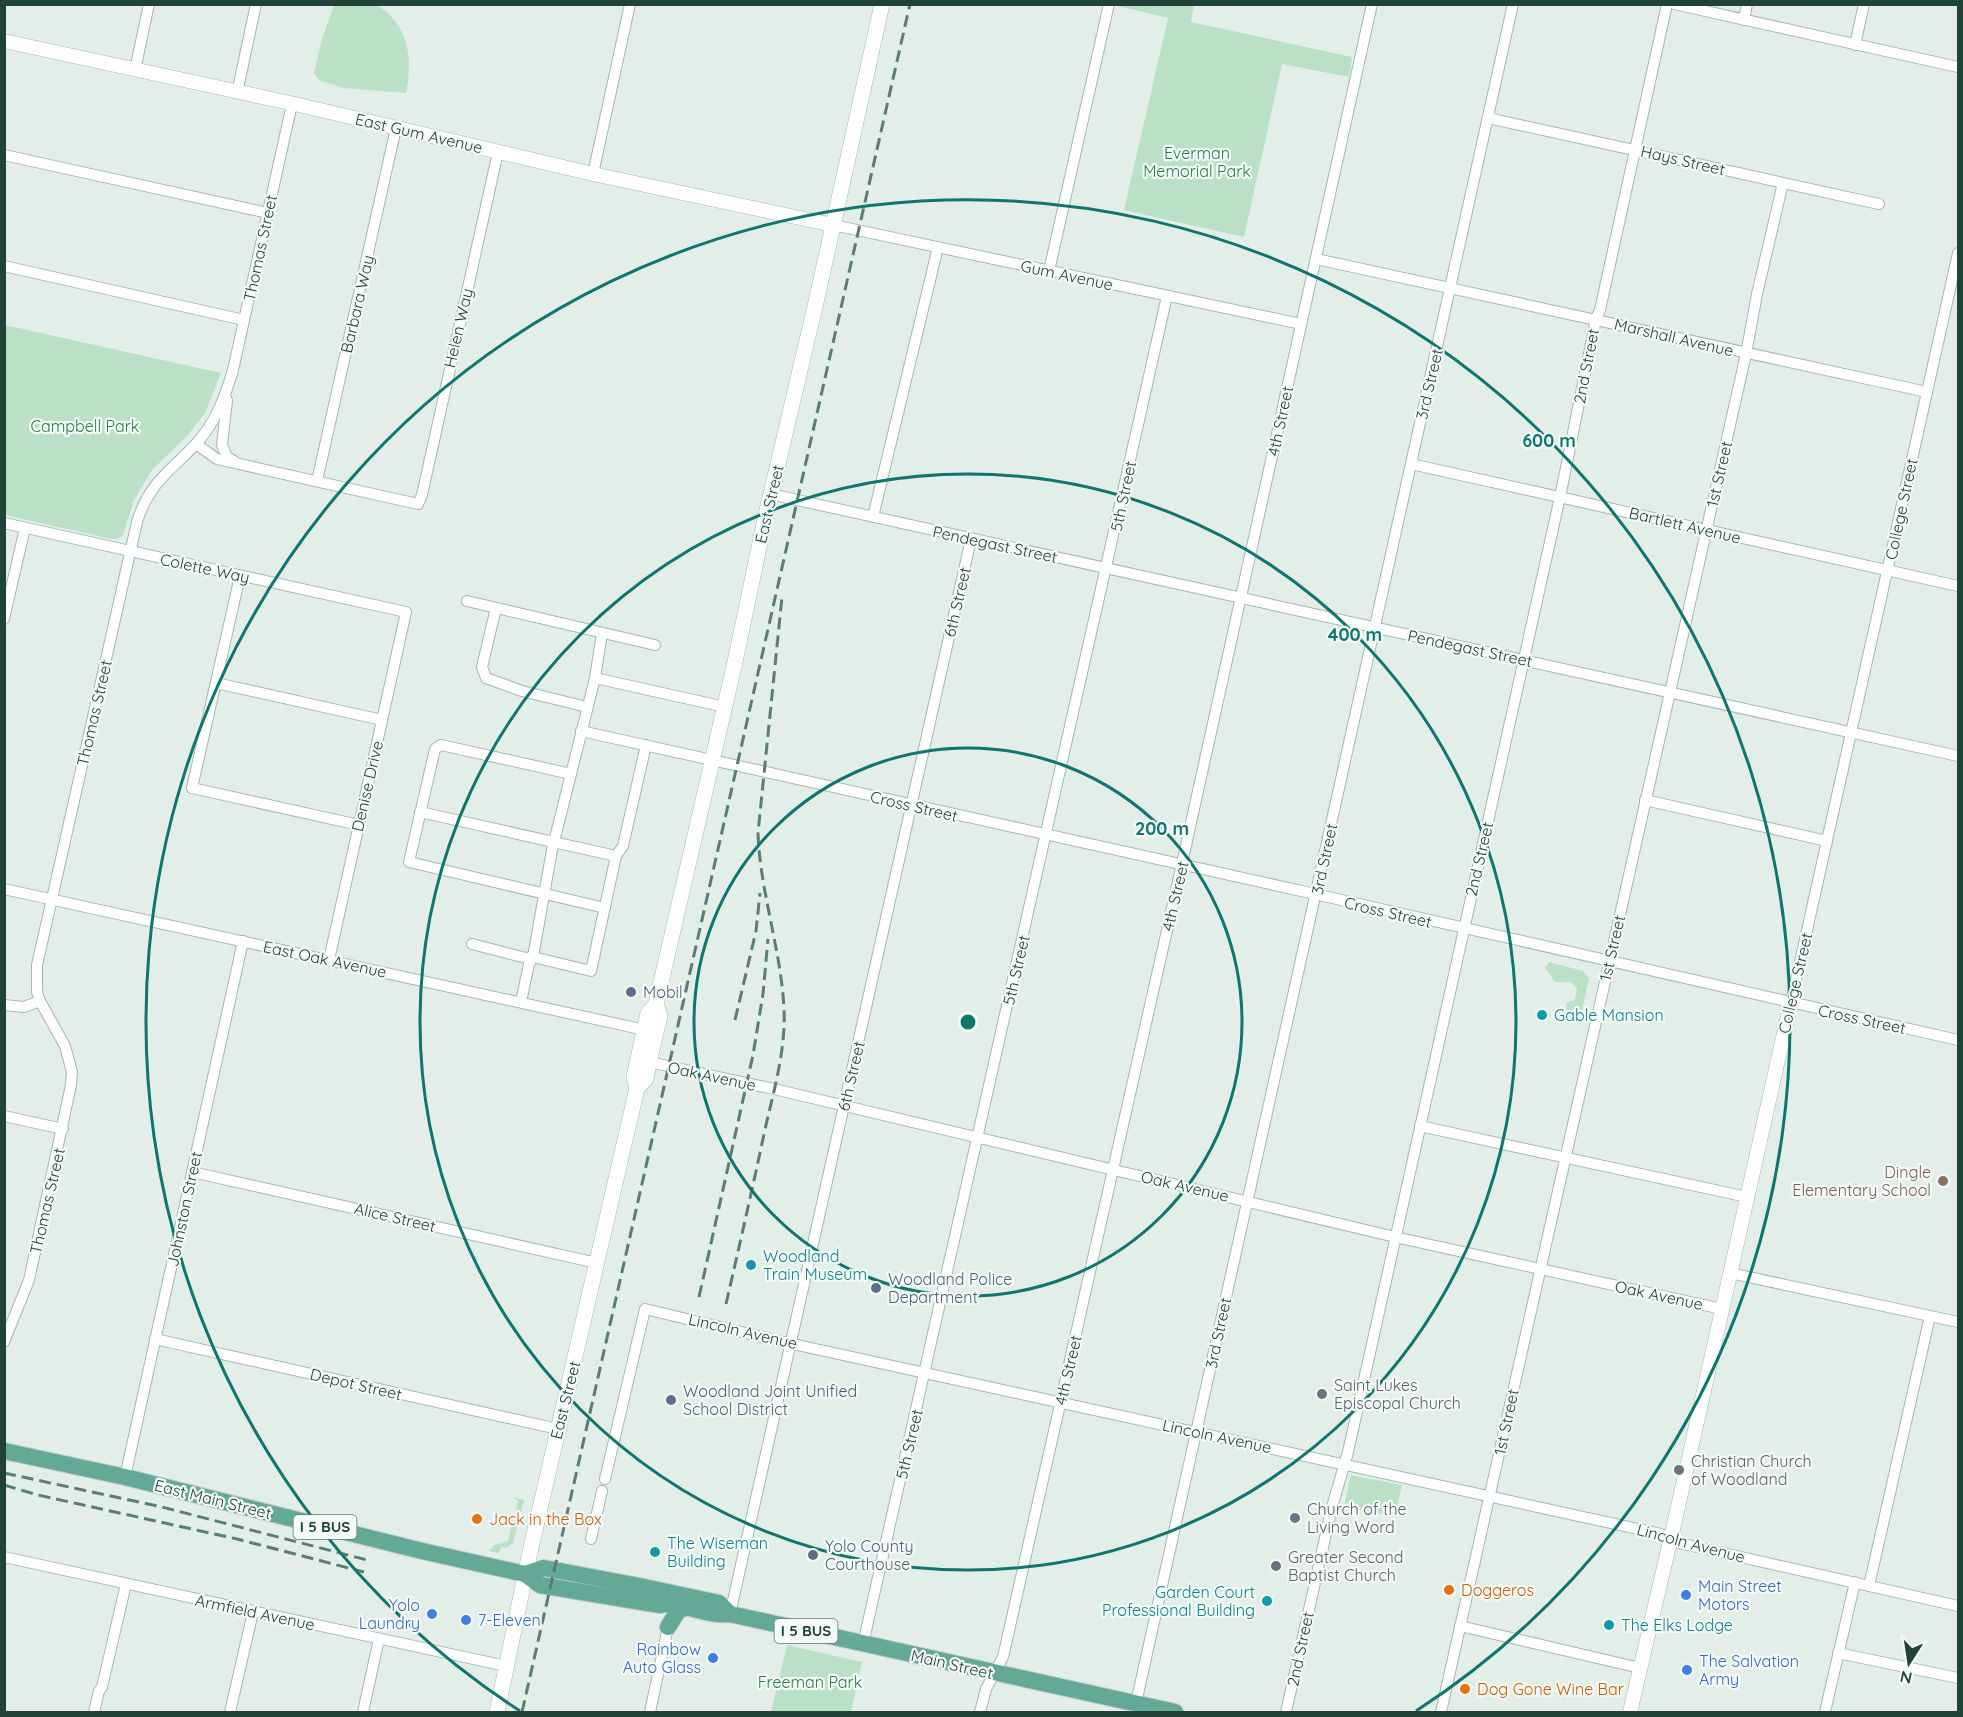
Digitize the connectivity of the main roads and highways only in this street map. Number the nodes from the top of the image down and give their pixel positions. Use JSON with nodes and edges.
{"nodes":[{"id":1,"x":882,"y":4,"type":"edge"},
{"id":2,"x":657,"y":1004,"type":"junction"},
{"id":3,"x":638,"y":1088,"type":"junction"},
{"id":4,"x":4,"y":1451,"type":"edge"},
{"id":5,"x":525,"y":1574,"type":"junction"},
{"id":6,"x":660,"y":1605,"type":"junction"},
{"id":7,"x":685,"y":1608,"type":"junction"},
{"id":8,"x":731,"y":1614,"type":"junction"},
{"id":9,"x":1135,"y":1708,"type":"edge"},
{"id":10,"x":497,"y":1713,"type":"edge"},
{"id":11,"x":1175,"y":1713,"type":"edge"}],
"edges":[{"from":1,"to":2,"type":"main road","name":"East Street"},
{"from":2,"to":3,"type":"main road","name":"East Street"},
{"from":2,"to":3,"type":"main road","name":"East Street"},
{"from":3,"to":5,"type":"main road","name":"East Street"},
{"from":4,"to":5,"type":"main road","name":"East Main Street","number":"I 5 BUS"},
{"from":5,"to":6,"type":"main road","name":"Main Street","number":"I 5 BUS"},
{"from":5,"to":8,"type":"main road","name":"Main Street","number":"I 5 BUS"},
{"from":5,"to":10,"type":"main road","name":"East Street"},
{"from":6,"to":7,"type":"main road","name":"Main Street","number":"I 5 BUS"},
{"from":6,"to":7,"type":"main road"},
{"from":7,"to":8,"type":"main road","name":"Main Street","number":"I 5 BUS"},
{"from":8,"to":9,"type":"main road","name":"Main Street","number":"I 5 BUS"},
{"from":9,"to":11,"type":"main road","name":"Main Street","number":"I 5 BUS"}]}
